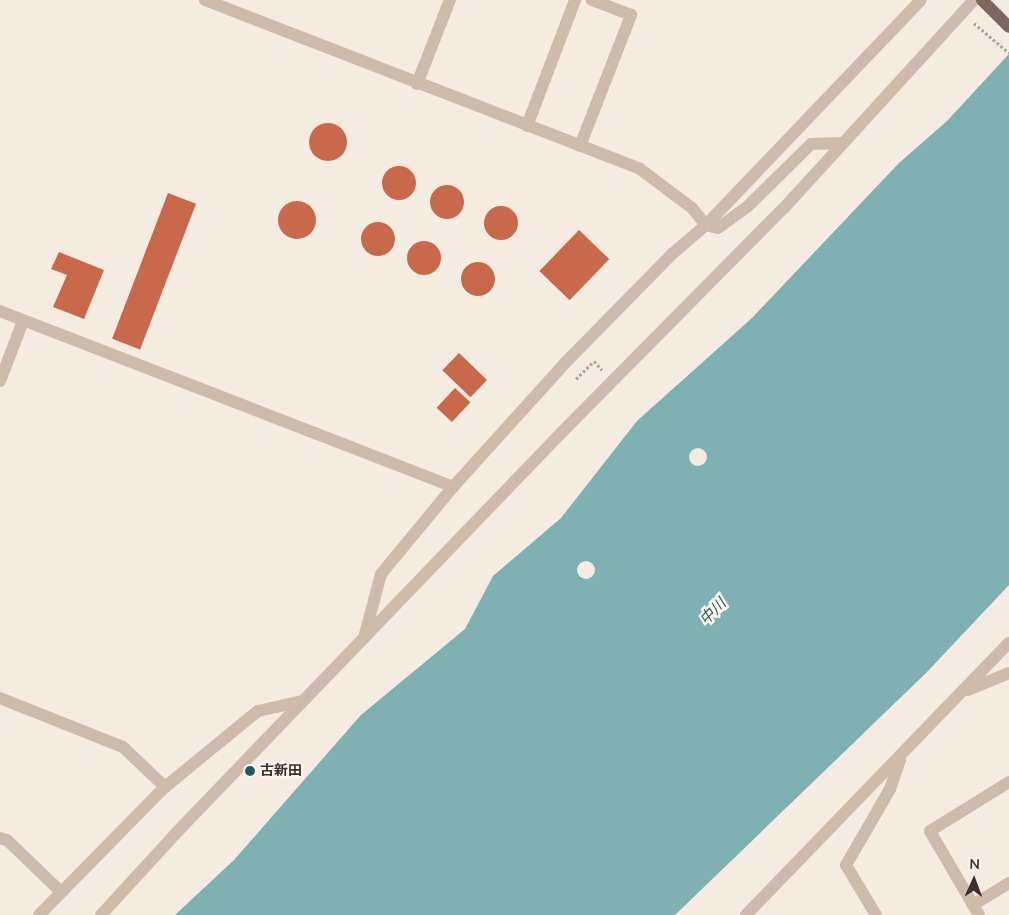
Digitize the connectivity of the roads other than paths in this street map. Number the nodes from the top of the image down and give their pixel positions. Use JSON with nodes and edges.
{"nodes":[{"id":1,"x":205,"y":0,"type":"edge"},
{"id":2,"x":450,"y":0,"type":"edge"},
{"id":3,"x":576,"y":0,"type":"edge"},
{"id":4,"x":592,"y":0,"type":"edge"},
{"id":5,"x":921,"y":0,"type":"edge"},
{"id":6,"x":974,"y":0,"type":"edge"},
{"id":7,"x":982,"y":0,"type":"edge"},
{"id":8,"x":1009,"y":26,"type":"edge"},
{"id":9,"x":417,"y":84,"type":"junction"},
{"id":10,"x":527,"y":126,"type":"junction"},
{"id":11,"x":842,"y":143,"type":"junction"},
{"id":12,"x":580,"y":146,"type":"junction"},
{"id":13,"x":706,"y":224,"type":"junction"},
{"id":14,"x":0,"y":311,"type":"edge"},
{"id":15,"x":23,"y":320,"type":"junction"},
{"id":16,"x":0,"y":381,"type":"edge"},
{"id":17,"x":453,"y":487,"type":"junction"},
{"id":18,"x":363,"y":640,"type":"junction"},
{"id":19,"x":1009,"y":643,"type":"edge"},
{"id":20,"x":1009,"y":673,"type":"edge"},
{"id":21,"x":962,"y":693,"type":"junction"},
{"id":22,"x":0,"y":698,"type":"edge"},
{"id":23,"x":302,"y":701,"type":"junction"},
{"id":24,"x":902,"y":756,"type":"junction"},
{"id":25,"x":1009,"y":782,"type":"edge"},
{"id":26,"x":166,"y":787,"type":"junction"},
{"id":27,"x":0,"y":838,"type":"edge"},
{"id":28,"x":1009,"y":883,"type":"edge"},
{"id":29,"x":61,"y":892,"type":"junction"},
{"id":30,"x":976,"y":910,"type":"edge"},
{"id":31,"x":39,"y":915,"type":"edge"},
{"id":32,"x":101,"y":915,"type":"edge"},
{"id":33,"x":746,"y":915,"type":"edge"},
{"id":34,"x":876,"y":915,"type":"edge"}],
"edges":[{"from":1,"to":9,"type":"street"},
{"from":2,"to":9,"type":"street"},
{"from":3,"to":10,"type":"street"},
{"from":4,"to":12,"type":"street"},
{"from":5,"to":13,"type":"street"},
{"from":6,"to":11,"type":"street"},
{"from":7,"to":8,"type":"main road"},
{"from":9,"to":10,"type":"street"},
{"from":10,"to":12,"type":"street"},
{"from":11,"to":13,"type":"street"},
{"from":11,"to":18,"type":"street"},
{"from":12,"to":13,"type":"street"},
{"from":13,"to":17,"type":"street"},
{"from":14,"to":15,"type":"street"},
{"from":15,"to":16,"type":"street"},
{"from":15,"to":17,"type":"street"},
{"from":17,"to":18,"type":"street"},
{"from":18,"to":23,"type":"street"},
{"from":19,"to":21,"type":"street"},
{"from":20,"to":21,"type":"street"},
{"from":21,"to":24,"type":"street"},
{"from":22,"to":26,"type":"street"},
{"from":23,"to":26,"type":"street"},
{"from":23,"to":32,"type":"street"},
{"from":24,"to":33,"type":"street"},
{"from":24,"to":34,"type":"street"},
{"from":25,"to":30,"type":"street"},
{"from":26,"to":29,"type":"street"},
{"from":27,"to":29,"type":"street"},
{"from":28,"to":30,"type":"street"},
{"from":29,"to":31,"type":"street"}]}
